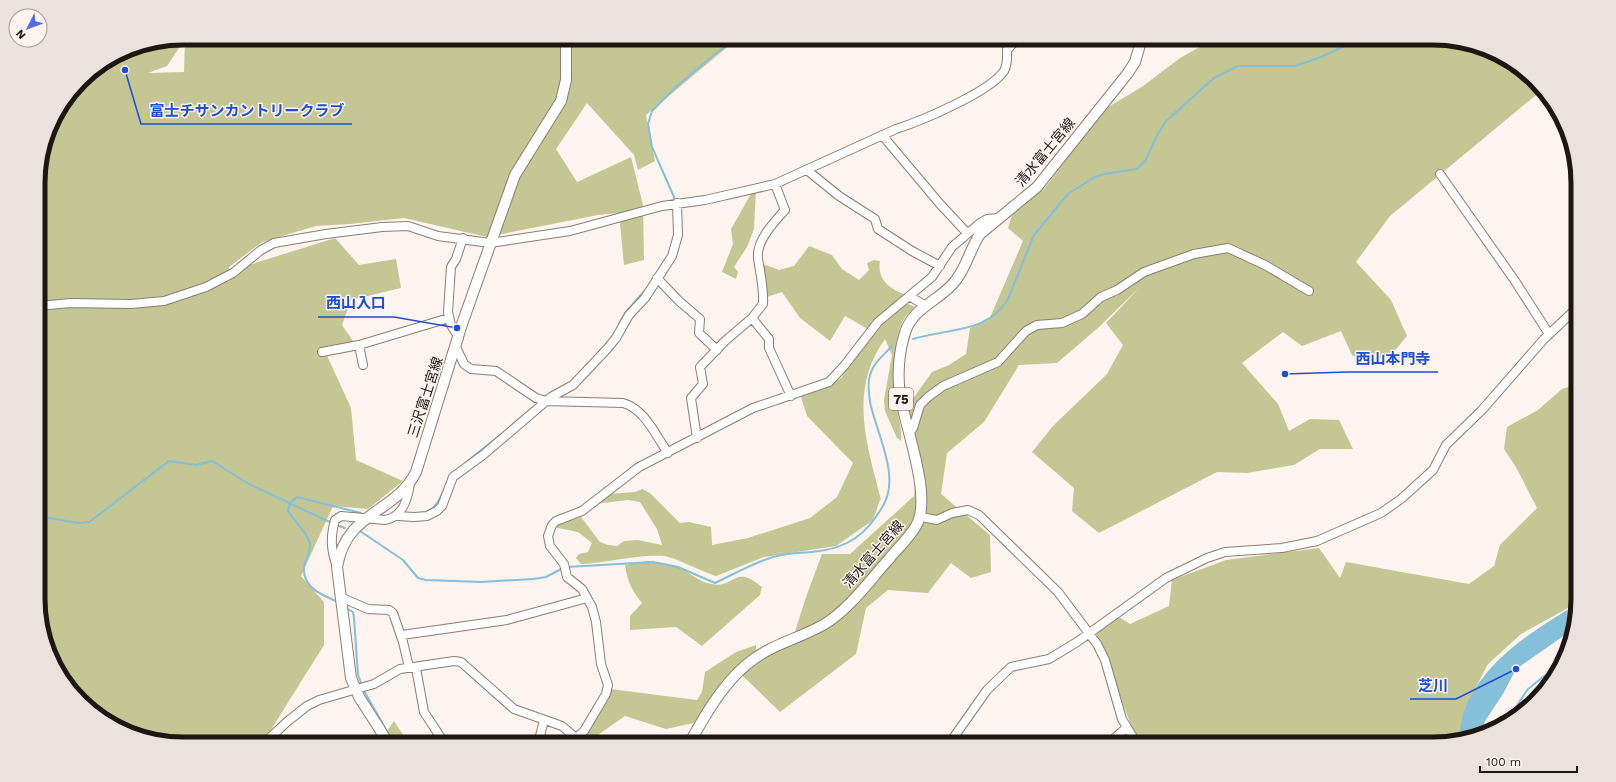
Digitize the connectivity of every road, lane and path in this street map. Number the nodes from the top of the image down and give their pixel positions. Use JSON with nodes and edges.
{"nodes":[{"id":1,"x":566,"y":45,"type":"edge"},
{"id":2,"x":1012,"y":45,"type":"edge"},
{"id":3,"x":1140,"y":45,"type":"edge"},
{"id":4,"x":882,"y":135,"type":"junction"},
{"id":5,"x":807,"y":170,"type":"junction"},
{"id":6,"x":1440,"y":174,"type":"dead end"},
{"id":7,"x":775,"y":184,"type":"junction"},
{"id":8,"x":674,"y":204,"type":"junction"},
{"id":9,"x":999,"y":218,"type":"junction"},
{"id":10,"x":968,"y":233,"type":"junction"},
{"id":11,"x":463,"y":238,"type":"junction"},
{"id":12,"x":490,"y":243,"type":"junction"},
{"id":13,"x":940,"y":266,"type":"junction"},
{"id":14,"x":657,"y":278,"type":"junction"},
{"id":15,"x":1309,"y":291,"type":"dead end"},
{"id":16,"x":909,"y":296,"type":"junction"},
{"id":17,"x":45,"y":305,"type":"edge"},
{"id":18,"x":926,"y":306,"type":"junction"},
{"id":19,"x":1571,"y":314,"type":"edge"},
{"id":20,"x":450,"y":318,"type":"junction"},
{"id":21,"x":752,"y":318,"type":"junction"},
{"id":22,"x":1549,"y":334,"type":"junction"},
{"id":23,"x":457,"y":343,"type":"junction"},
{"id":24,"x":359,"y":345,"type":"junction"},
{"id":25,"x":717,"y":350,"type":"junction"},
{"id":26,"x":322,"y":352,"type":"dead end"},
{"id":27,"x":363,"y":365,"type":"dead end"},
{"id":28,"x":791,"y":396,"type":"junction"},
{"id":29,"x":546,"y":401,"type":"junction"},
{"id":30,"x":909,"y":433,"type":"junction"},
{"id":31,"x":697,"y":438,"type":"junction"},
{"id":32,"x":668,"y":453,"type":"junction"},
{"id":33,"x":410,"y":483,"type":"junction"},
{"id":34,"x":398,"y":516,"type":"junction"},
{"id":35,"x":920,"y":517,"type":"junction"},
{"id":36,"x":366,"y":518,"type":"junction"},
{"id":37,"x":337,"y":567,"type":"junction"},
{"id":38,"x":587,"y":598,"type":"junction"},
{"id":39,"x":341,"y":602,"type":"junction"},
{"id":40,"x":1089,"y":633,"type":"junction"},
{"id":41,"x":402,"y":635,"type":"junction"},
{"id":42,"x":413,"y":668,"type":"junction"},
{"id":43,"x":359,"y":689,"type":"junction"},
{"id":44,"x":544,"y":720,"type":"junction"},
{"id":45,"x":1126,"y":728,"type":"junction"},
{"id":46,"x":271,"y":737,"type":"edge"},
{"id":47,"x":384,"y":737,"type":"edge"},
{"id":48,"x":440,"y":737,"type":"edge"},
{"id":49,"x":540,"y":737,"type":"edge"},
{"id":50,"x":572,"y":737,"type":"edge"},
{"id":51,"x":579,"y":737,"type":"edge"},
{"id":52,"x":693,"y":737,"type":"edge"},
{"id":53,"x":954,"y":737,"type":"edge"},
{"id":54,"x":1116,"y":737,"type":"edge"},
{"id":55,"x":1132,"y":737,"type":"edge"}],
"edges":[{"from":1,"to":12,"type":"main road","name":"三沢富士宮線"},
{"from":2,"to":4,"type":"street"},
{"from":3,"to":9,"type":"main road","name":"清水富士宮線","number":"75"},
{"from":4,"to":5,"type":"street"},
{"from":4,"to":10,"type":"street"},
{"from":5,"to":7,"type":"street"},
{"from":5,"to":13,"type":"street"},
{"from":6,"to":22,"type":"street"},
{"from":7,"to":8,"type":"street"},
{"from":7,"to":21,"type":"street"},
{"from":8,"to":12,"type":"street"},
{"from":8,"to":14,"type":"street"},
{"from":9,"to":10,"type":"street"},
{"from":9,"to":18,"type":"main road","name":"清水富士宮線","number":"75"},
{"from":10,"to":13,"type":"street"},
{"from":11,"to":12,"type":"street"},
{"from":11,"to":17,"type":"street"},
{"from":11,"to":20,"type":"street"},
{"from":12,"to":23,"type":"main road","name":"三沢富士宮線"},
{"from":13,"to":16,"type":"street"},
{"from":14,"to":25,"type":"street"},
{"from":14,"to":29,"type":"street"},
{"from":15,"to":30,"type":"street"},
{"from":16,"to":18,"type":"street"},
{"from":16,"to":28,"type":"street"},
{"from":18,"to":30,"type":"main road","name":"清水富士宮線","number":"75"},
{"from":19,"to":22,"type":"street"},
{"from":20,"to":23,"type":"street"},
{"from":20,"to":24,"type":"street"},
{"from":21,"to":25,"type":"street"},
{"from":21,"to":28,"type":"street"},
{"from":22,"to":40,"type":"street"},
{"from":23,"to":29,"type":"street"},
{"from":23,"to":33,"type":"main road","name":"三沢富士宮線"},
{"from":24,"to":26,"type":"street"},
{"from":24,"to":27,"type":"street"},
{"from":25,"to":31,"type":"street"},
{"from":28,"to":31,"type":"street"},
{"from":29,"to":32,"type":"street"},
{"from":29,"to":34,"type":"street"},
{"from":30,"to":35,"type":"main road","name":"清水富士宮線","number":"75"},
{"from":31,"to":32,"type":"street"},
{"from":32,"to":38,"type":"street"},
{"from":33,"to":34,"type":"street"},
{"from":33,"to":36,"type":"main road","name":"三沢富士宮線"},
{"from":34,"to":36,"type":"street"},
{"from":35,"to":40,"type":"street"},
{"from":35,"to":52,"type":"main road","name":"清水富士宮線","number":"75"},
{"from":36,"to":37,"type":"main road","name":"三沢富士宮線"},
{"from":36,"to":37,"type":"street"},
{"from":37,"to":39,"type":"main road","name":"三沢富士宮線"},
{"from":38,"to":41,"type":"street"},
{"from":38,"to":51,"type":"street"},
{"from":39,"to":41,"type":"street"},
{"from":39,"to":43,"type":"main road","name":"三沢富士宮線"},
{"from":40,"to":45,"type":"street"},
{"from":40,"to":53,"type":"street"},
{"from":41,"to":42,"type":"street"},
{"from":42,"to":43,"type":"street"},
{"from":42,"to":44,"type":"street"},
{"from":42,"to":48,"type":"street"},
{"from":43,"to":46,"type":"street"},
{"from":43,"to":47,"type":"main road","name":"三沢富士宮線"},
{"from":44,"to":49,"type":"street"},
{"from":44,"to":50,"type":"street"},
{"from":45,"to":54,"type":"street"},
{"from":45,"to":55,"type":"street"}]}
